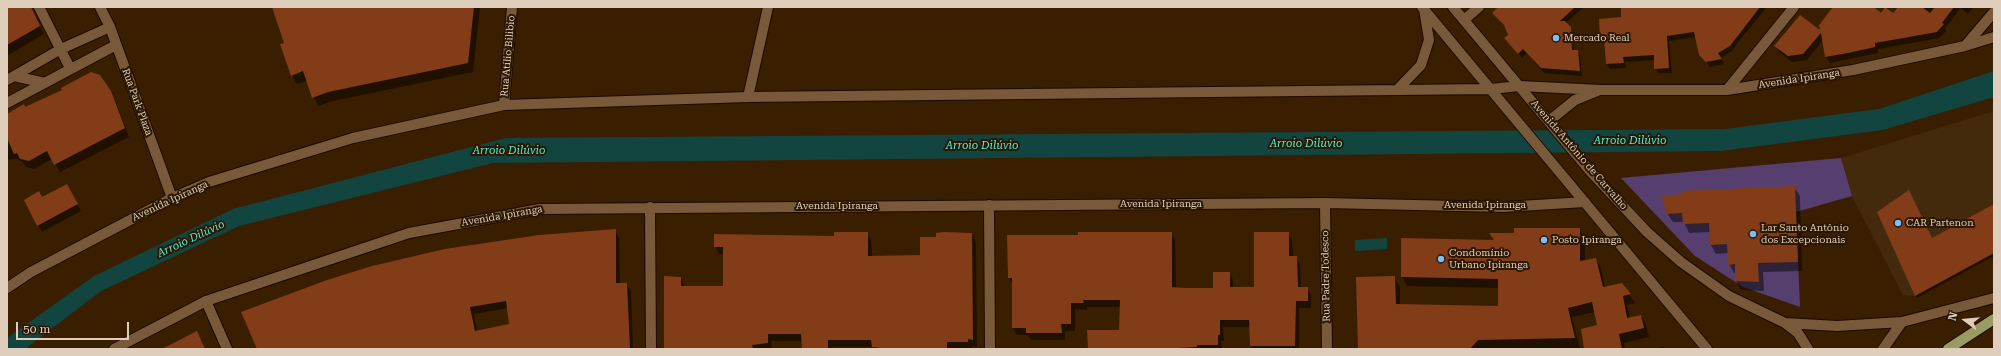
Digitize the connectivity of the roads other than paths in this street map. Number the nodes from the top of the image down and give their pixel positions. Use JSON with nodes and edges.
{"nodes":[{"id":1,"x":39,"y":7,"type":"edge"},
{"id":2,"x":100,"y":7,"type":"edge"},
{"id":3,"x":512,"y":7,"type":"edge"},
{"id":4,"x":768,"y":7,"type":"edge"},
{"id":5,"x":1453,"y":7,"type":"edge"},
{"id":6,"x":1480,"y":7,"type":"edge"},
{"id":7,"x":1794,"y":7,"type":"edge"},
{"id":8,"x":1423,"y":8,"type":"edge"},
{"id":9,"x":1994,"y":12,"type":"edge"},
{"id":10,"x":1464,"y":20,"type":"junction"},
{"id":11,"x":110,"y":27,"type":"junction"},
{"id":12,"x":1994,"y":37,"type":"edge"},
{"id":13,"x":116,"y":45,"type":"junction"},
{"id":14,"x":1965,"y":46,"type":"junction"},
{"id":15,"x":61,"y":49,"type":"junction"},
{"id":16,"x":70,"y":68,"type":"junction"},
{"id":17,"x":10,"y":78,"type":"edge"},
{"id":18,"x":45,"y":83,"type":"junction"},
{"id":19,"x":1519,"y":86,"type":"junction"},
{"id":20,"x":1398,"y":89,"type":"junction"},
{"id":21,"x":1491,"y":89,"type":"junction"},
{"id":22,"x":1601,"y":90,"type":"junction"},
{"id":23,"x":1727,"y":90,"type":"junction"},
{"id":24,"x":748,"y":97,"type":"junction"},
{"id":25,"x":7,"y":103,"type":"edge"},
{"id":26,"x":504,"y":105,"type":"junction"},
{"id":27,"x":1552,"y":124,"type":"junction"},
{"id":28,"x":172,"y":198,"type":"junction"},
{"id":29,"x":1585,"y":202,"type":"junction"},
{"id":30,"x":1325,"y":203,"type":"junction"},
{"id":31,"x":989,"y":205,"type":"junction"},
{"id":32,"x":650,"y":207,"type":"junction"},
{"id":33,"x":7,"y":288,"type":"edge"},
{"id":34,"x":1994,"y":298,"type":"edge"},
{"id":35,"x":206,"y":301,"type":"junction"},
{"id":36,"x":1994,"y":319,"type":"edge"},
{"id":37,"x":1902,"y":322,"type":"junction"},
{"id":38,"x":1785,"y":323,"type":"junction"},
{"id":39,"x":114,"y":349,"type":"edge"},
{"id":40,"x":227,"y":349,"type":"edge"},
{"id":41,"x":651,"y":349,"type":"edge"},
{"id":42,"x":990,"y":349,"type":"edge"},
{"id":43,"x":1327,"y":349,"type":"edge"},
{"id":44,"x":1706,"y":349,"type":"edge"},
{"id":45,"x":1808,"y":349,"type":"edge"},
{"id":46,"x":1883,"y":349,"type":"edge"},
{"id":47,"x":1948,"y":349,"type":"edge"}],
"edges":[{"from":1,"to":15,"type":"main road"},
{"from":2,"to":11,"type":"main road","name":"Rua Park Plaza"},
{"from":3,"to":26,"type":"main road","name":"Rua Atílio Bilibio"},
{"from":4,"to":24,"type":"main road"},
{"from":5,"to":10,"type":"main road","name":"Avenida Antônio de Carvalho"},
{"from":6,"to":10,"type":"main road"},
{"from":7,"to":23,"type":"main road"},
{"from":8,"to":20,"type":"main road"},
{"from":8,"to":21,"type":"main road"},
{"from":9,"to":14,"type":"main road"},
{"from":10,"to":19,"type":"main road","name":"Avenida Antônio de Carvalho"},
{"from":11,"to":13,"type":"main road","name":"Rua Park Plaza"},
{"from":11,"to":15,"type":"main road"},
{"from":12,"to":14,"type":"main road","name":"Avenida Ipiranga"},
{"from":13,"to":16,"type":"main road"},
{"from":13,"to":28,"type":"main road","name":"Rua Park Plaza"},
{"from":14,"to":23,"type":"main road","name":"Avenida Ipiranga"},
{"from":15,"to":16,"type":"main road"},
{"from":15,"to":17,"type":"main road"},
{"from":16,"to":18,"type":"main road"},
{"from":17,"to":18,"type":"main road"},
{"from":18,"to":25,"type":"main road"},
{"from":19,"to":21,"type":"main road","name":"Avenida Ipiranga"},
{"from":19,"to":22,"type":"main road","name":"Avenida Ipiranga"},
{"from":19,"to":27,"type":"main road","name":"Avenida Antônio de Carvalho"},
{"from":20,"to":21,"type":"main road","name":"Avenida Ipiranga"},
{"from":20,"to":24,"type":"main road","name":"Avenida Ipiranga"},
{"from":21,"to":29,"type":"main road"},
{"from":22,"to":23,"type":"main road","name":"Avenida Ipiranga"},
{"from":22,"to":27,"type":"main road","name":"Avenida Ipiranga"},
{"from":24,"to":26,"type":"main road","name":"Avenida Ipiranga"},
{"from":26,"to":28,"type":"main road","name":"Avenida Ipiranga"},
{"from":27,"to":38,"type":"main road","name":"Avenida Antônio de Carvalho"},
{"from":28,"to":33,"type":"main road","name":"Avenida Ipiranga"},
{"from":29,"to":30,"type":"main road","name":"Avenida Ipiranga"},
{"from":29,"to":44,"type":"main road"},
{"from":30,"to":31,"type":"main road","name":"Avenida Ipiranga"},
{"from":30,"to":43,"type":"main road","name":"Rua Padre Todesco"},
{"from":31,"to":32,"type":"main road","name":"Avenida Ipiranga"},
{"from":31,"to":42,"type":"main road"},
{"from":32,"to":35,"type":"main road","name":"Avenida Ipiranga"},
{"from":32,"to":41,"type":"main road"},
{"from":34,"to":37,"type":"main road","name":"Avenida Antônio de Carvalho"},
{"from":35,"to":39,"type":"main road","name":"Avenida Ipiranga"},
{"from":35,"to":40,"type":"main road"},
{"from":36,"to":47,"type":"main road"},
{"from":37,"to":38,"type":"main road","name":"Avenida Antônio de Carvalho"},
{"from":37,"to":46,"type":"main road"},
{"from":38,"to":45,"type":"main road"}]}
